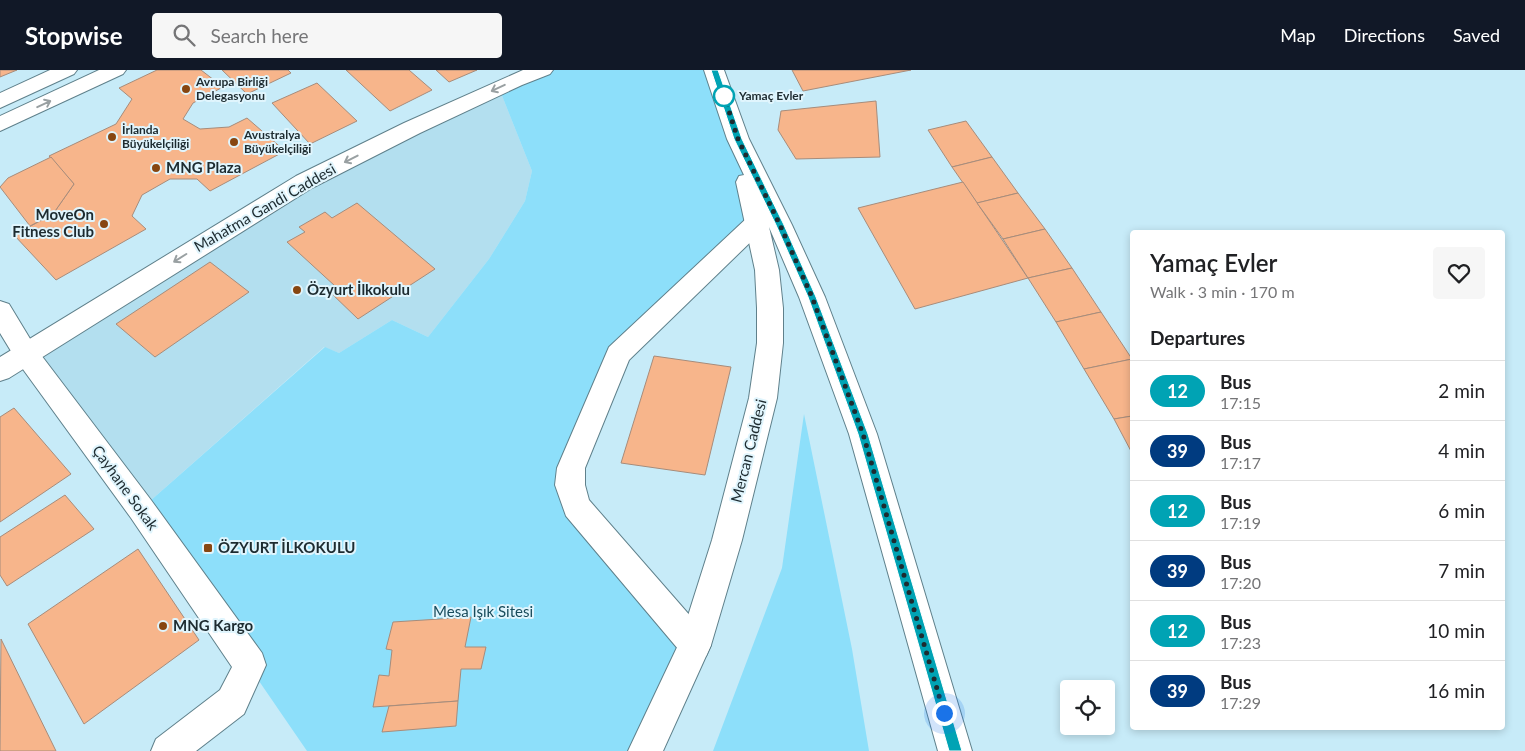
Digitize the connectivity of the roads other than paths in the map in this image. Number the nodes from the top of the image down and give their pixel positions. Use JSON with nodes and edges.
{"nodes":[{"id":1,"x":67,"y":70,"type":"edge"},
{"id":2,"x":116,"y":70,"type":"edge"},
{"id":3,"x":543,"y":70,"type":"edge"},
{"id":4,"x":714,"y":70,"type":"edge"},
{"id":5,"x":0,"y":101,"type":"edge"},
{"id":6,"x":0,"y":124,"type":"edge"},
{"id":7,"x":738,"y":139,"type":"junction"},
{"id":8,"x":756,"y":223,"type":"junction"},
{"id":9,"x":0,"y":311,"type":"edge"},
{"id":10,"x":26,"y":354,"type":"junction"},
{"id":11,"x":0,"y":370,"type":"edge"},
{"id":12,"x":695,"y":645,"type":"junction"},
{"id":13,"x":168,"y":751,"type":"edge"},
{"id":14,"x":645,"y":751,"type":"edge"},
{"id":15,"x":955,"y":751,"type":"edge"}],
"edges":[{"from":1,"to":5,"type":"street"},
{"from":6,"to":2,"type":"street","one_way":true},
{"from":3,"to":10,"type":"street","name":"Mahatma Gandi Caddesi","one_way":true},
{"from":4,"to":7,"type":"street"},
{"from":7,"to":8,"type":"street","name":"Mercan Caddesi"},
{"from":7,"to":15,"type":"street"},
{"from":8,"to":12,"type":"street","name":"Mercan Caddesi"},
{"from":8,"to":12,"type":"street"},
{"from":9,"to":10,"type":"street","name":"Çayhane Sokak"},
{"from":10,"to":11,"type":"street","name":"Mahatma Gandi Caddesi"},
{"from":10,"to":13,"type":"street","name":"Çayhane Sokak"},
{"from":12,"to":14,"type":"street","name":"Mercan Caddesi"}]}
